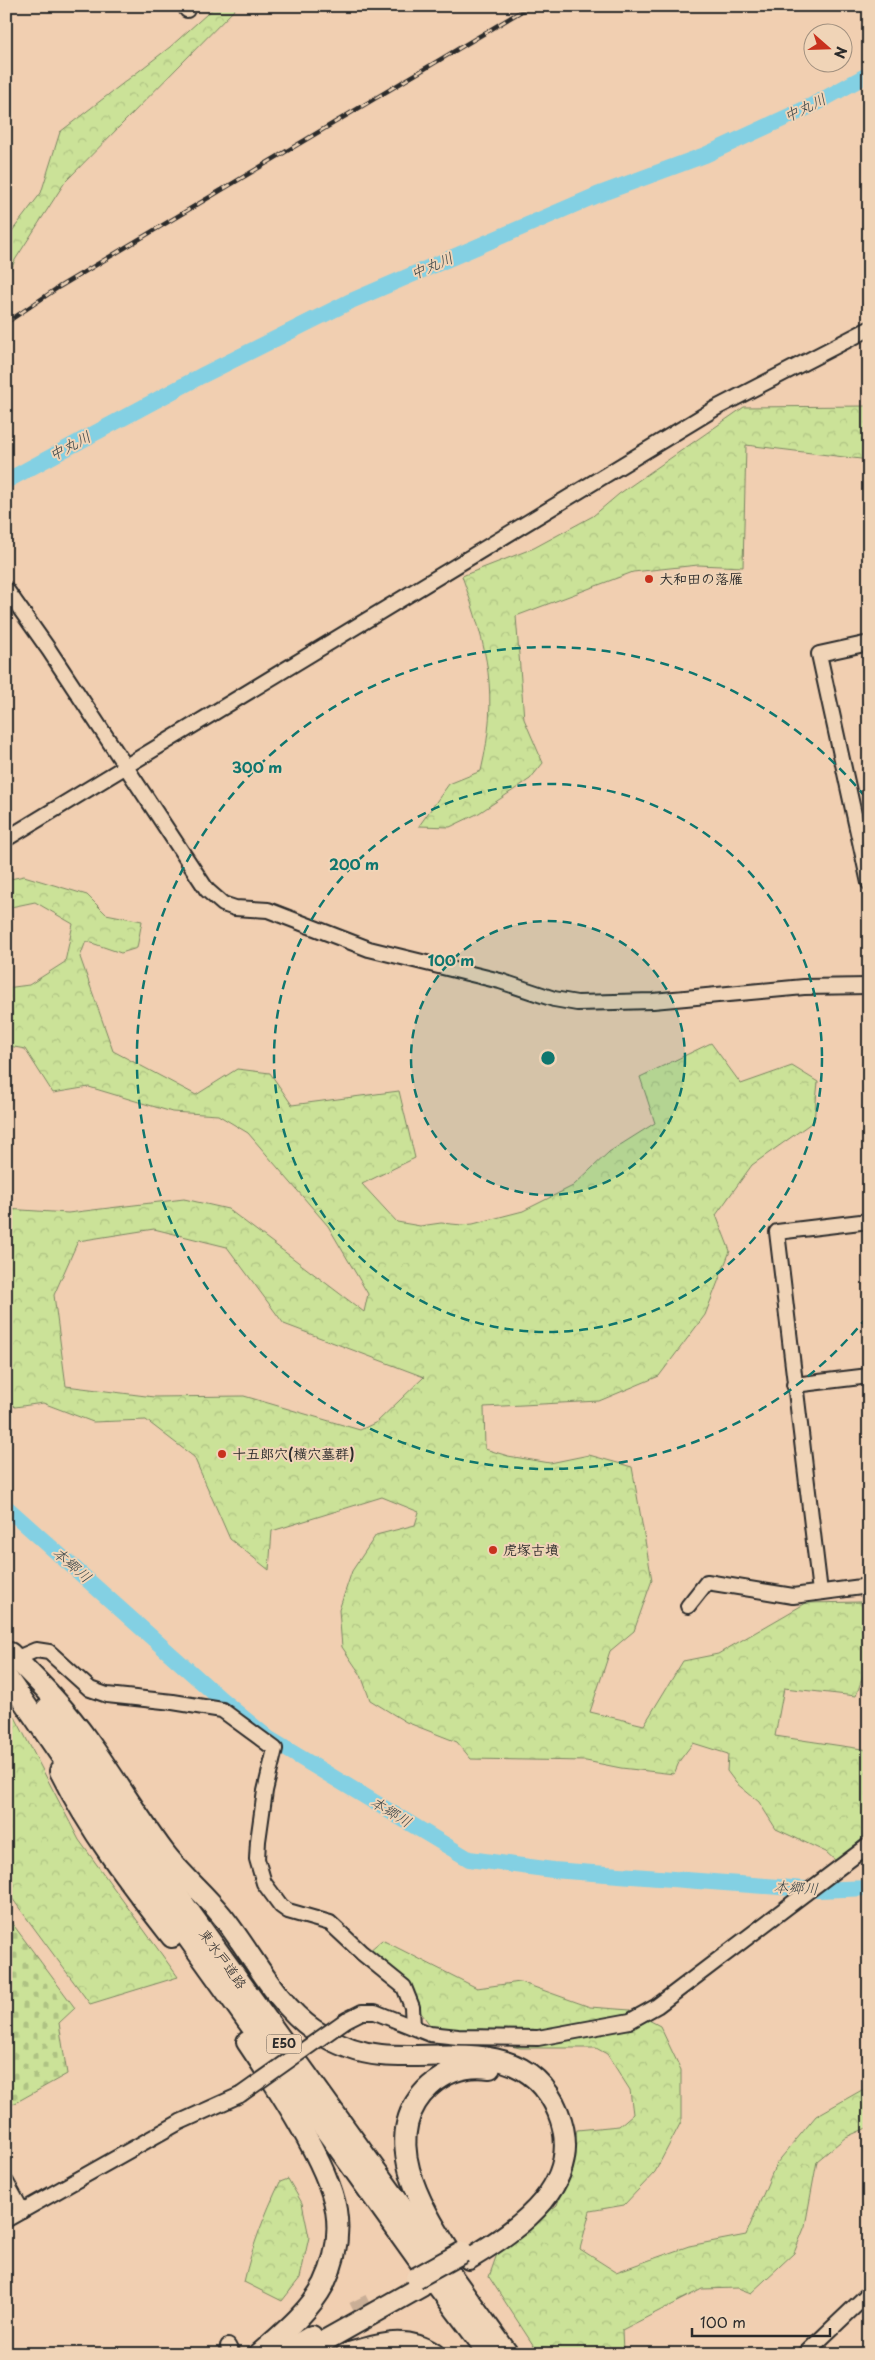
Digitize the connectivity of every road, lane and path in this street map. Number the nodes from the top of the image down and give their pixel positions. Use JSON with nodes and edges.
{"nodes":[{"id":1,"x":869,"y":329,"type":"edge"},
{"id":2,"x":6,"y":589,"type":"edge"},
{"id":3,"x":869,"y":643,"type":"edge"},
{"id":4,"x":126,"y":768,"type":"junction"},
{"id":5,"x":6,"y":839,"type":"edge"},
{"id":6,"x":866,"y":857,"type":"edge"},
{"id":7,"x":869,"y":883,"type":"edge"},
{"id":8,"x":869,"y":986,"type":"edge"},
{"id":9,"x":869,"y":1221,"type":"edge"},
{"id":10,"x":869,"y":1376,"type":"edge"},
{"id":11,"x":794,"y":1385,"type":"junction"},
{"id":12,"x":869,"y":1586,"type":"edge"},
{"id":13,"x":820,"y":1592,"type":"junction"},
{"id":14,"x":688,"y":1606,"type":"dead end"},
{"id":15,"x":13,"y":1653,"type":"edge"},
{"id":16,"x":6,"y":1676,"type":"edge"},
{"id":17,"x":34,"y":1717,"type":"junction"},
{"id":18,"x":869,"y":1845,"type":"edge"},
{"id":19,"x":413,"y":2027,"type":"junction"},
{"id":20,"x":6,"y":2182,"type":"edge"},
{"id":21,"x":22,"y":2211,"type":"junction"},
{"id":22,"x":6,"y":2220,"type":"edge"},
{"id":23,"x":466,"y":2256,"type":"junction"},
{"id":24,"x":428,"y":2277,"type":"junction"},
{"id":25,"x":869,"y":2293,"type":"edge"},
{"id":26,"x":259,"y":2354,"type":"edge"},
{"id":27,"x":281,"y":2354,"type":"edge"},
{"id":28,"x":301,"y":2354,"type":"edge"},
{"id":29,"x":346,"y":2354,"type":"edge"},
{"id":30,"x":434,"y":2354,"type":"edge"},
{"id":31,"x":489,"y":2354,"type":"edge"},
{"id":32,"x":508,"y":2354,"type":"edge"},
{"id":33,"x":518,"y":2354,"type":"edge"},
{"id":34,"x":805,"y":2354,"type":"edge"}],
"edges":[{"from":1,"to":4,"type":"street"},
{"from":2,"to":4,"type":"street"},
{"from":3,"to":6,"type":"street"},
{"from":4,"to":5,"type":"street"},
{"from":4,"to":8,"type":"street"},
{"from":6,"to":7,"type":"street"},
{"from":9,"to":11,"type":"street"},
{"from":10,"to":11,"type":"street"},
{"from":11,"to":13,"type":"street"},
{"from":12,"to":13,"type":"street"},
{"from":13,"to":14,"type":"street"},
{"from":15,"to":19,"type":"street"},
{"from":15,"to":23,"type":"highway"},
{"from":15,"to":24,"type":"highway","name":"東水戸道路","number":"E50"},
{"from":16,"to":17,"type":"highway","name":"東水戸道路","number":"E50"},
{"from":17,"to":24,"type":"highway","name":"東水戸道路","number":"E50"},
{"from":17,"to":26,"type":"highway"},
{"from":18,"to":19,"type":"street"},
{"from":19,"to":21,"type":"street","bridge":true},
{"from":20,"to":21,"type":"street"},
{"from":21,"to":22,"type":"street"},
{"from":23,"to":24,"type":"highway"},
{"from":23,"to":33,"type":"highway"},
{"from":24,"to":27,"type":"highway"},
{"from":24,"to":28,"type":"highway"},
{"from":24,"to":31,"type":"highway","number":"E50"},
{"from":24,"to":32,"type":"highway","number":"E50"},
{"from":25,"to":34,"type":"street"},
{"from":29,"to":30,"type":"highway"}]}
